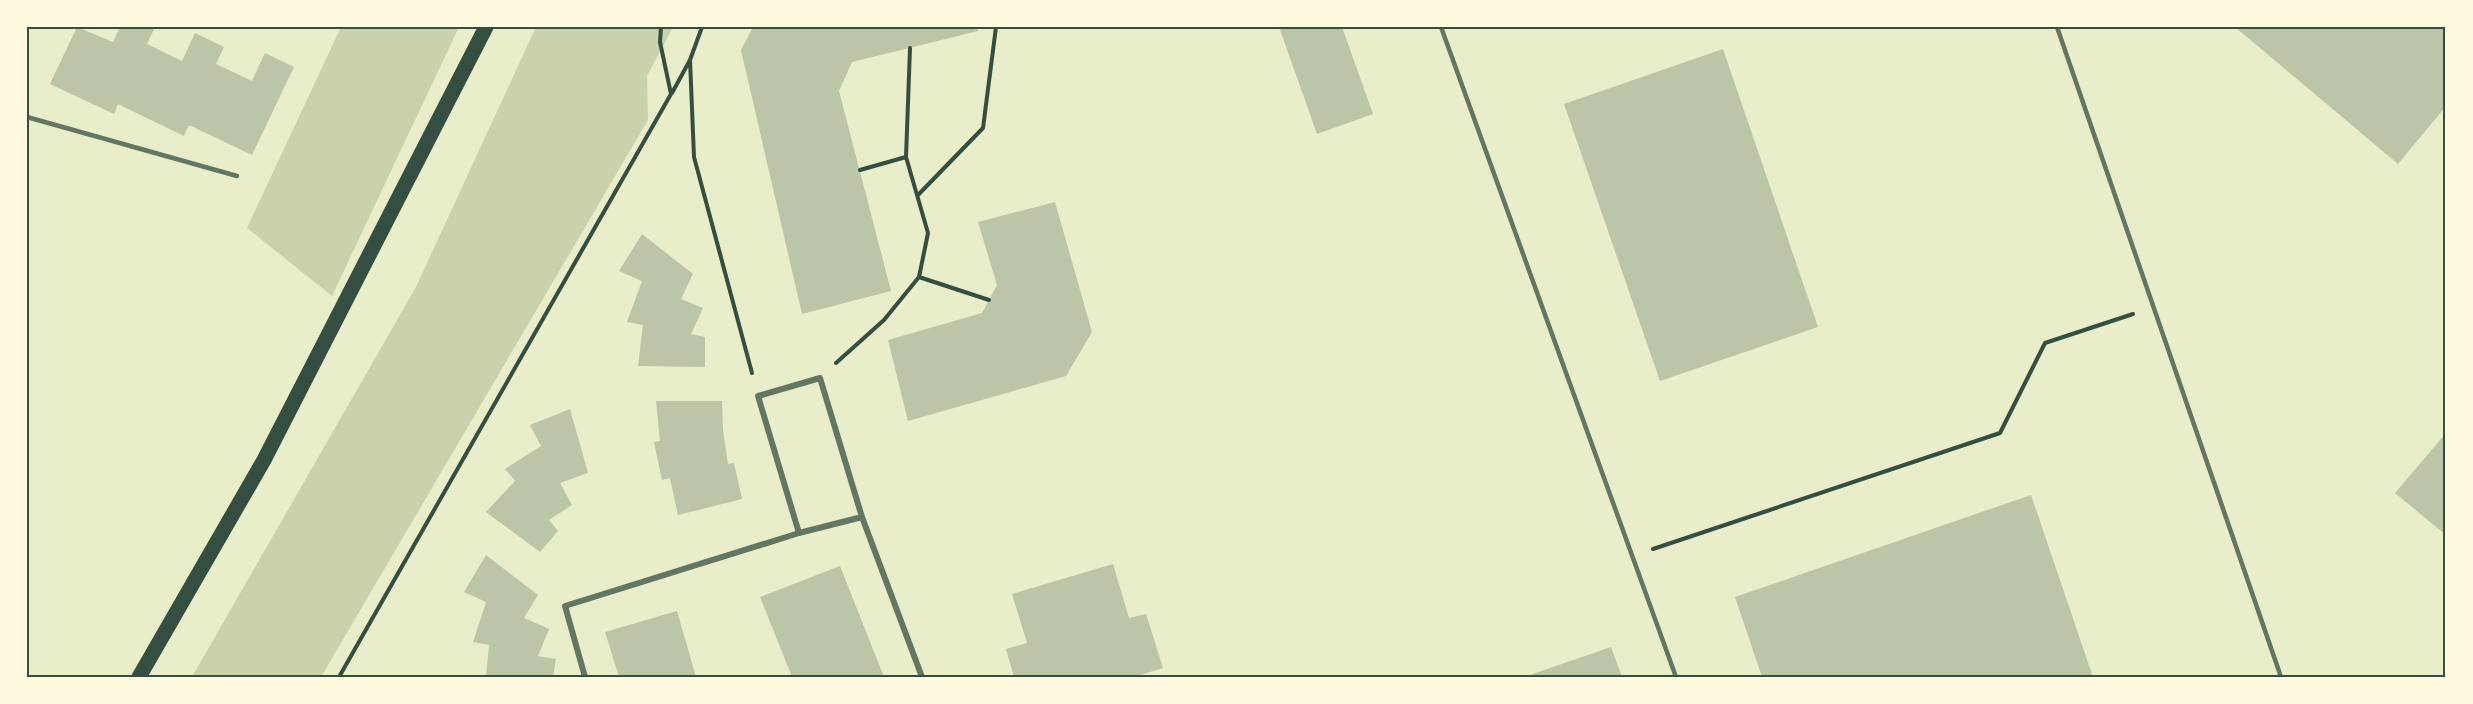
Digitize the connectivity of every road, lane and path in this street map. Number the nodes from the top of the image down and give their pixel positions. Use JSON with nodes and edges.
{"nodes":[{"id":1,"x":486,"y":27,"type":"edge"},
{"id":2,"x":661,"y":27,"type":"edge"},
{"id":3,"x":702,"y":27,"type":"edge"},
{"id":4,"x":996,"y":27,"type":"edge"},
{"id":5,"x":1441,"y":27,"type":"edge"},
{"id":6,"x":2057,"y":27,"type":"edge"},
{"id":7,"x":910,"y":48,"type":"dead end"},
{"id":8,"x":690,"y":60,"type":"junction"},
{"id":9,"x":671,"y":93,"type":"junction"},
{"id":10,"x":27,"y":117,"type":"edge"},
{"id":11,"x":906,"y":157,"type":"junction"},
{"id":12,"x":860,"y":170,"type":"dead end"},
{"id":13,"x":237,"y":176,"type":"dead end"},
{"id":14,"x":917,"y":196,"type":"junction"},
{"id":15,"x":919,"y":277,"type":"junction"},
{"id":16,"x":989,"y":300,"type":"dead end"},
{"id":17,"x":2154,"y":307,"type":"junction"},
{"id":18,"x":819,"y":378,"type":"junction"},
{"id":19,"x":758,"y":396,"type":"junction"},
{"id":20,"x":862,"y":517,"type":"junction"},
{"id":21,"x":799,"y":533,"type":"junction"},
{"id":22,"x":1632,"y":556,"type":"junction"},
{"id":23,"x":139,"y":677,"type":"edge"},
{"id":24,"x":339,"y":677,"type":"edge"},
{"id":25,"x":585,"y":677,"type":"edge"},
{"id":26,"x":922,"y":677,"type":"edge"},
{"id":27,"x":1676,"y":677,"type":"edge"},
{"id":28,"x":2281,"y":677,"type":"edge"}],
"edges":[{"from":1,"to":23,"type":"main road"},
{"from":2,"to":9,"type":"path"},
{"from":3,"to":8,"type":"path"},
{"from":4,"to":14,"type":"path"},
{"from":5,"to":22,"type":"lane"},
{"from":6,"to":17,"type":"lane"},
{"from":7,"to":11,"type":"path"},
{"from":8,"to":9,"type":"path"},
{"from":8,"to":19,"type":"path"},
{"from":9,"to":24,"type":"path"},
{"from":10,"to":13,"type":"lane"},
{"from":11,"to":12,"type":"path"},
{"from":11,"to":14,"type":"path"},
{"from":14,"to":15,"type":"path"},
{"from":15,"to":16,"type":"path"},
{"from":15,"to":18,"type":"path"},
{"from":17,"to":22,"type":"path"},
{"from":17,"to":28,"type":"lane"},
{"from":18,"to":19,"type":"street"},
{"from":18,"to":20,"type":"street"},
{"from":19,"to":21,"type":"street"},
{"from":20,"to":21,"type":"street"},
{"from":20,"to":26,"type":"street"},
{"from":21,"to":25,"type":"street"},
{"from":22,"to":27,"type":"lane"}]}
